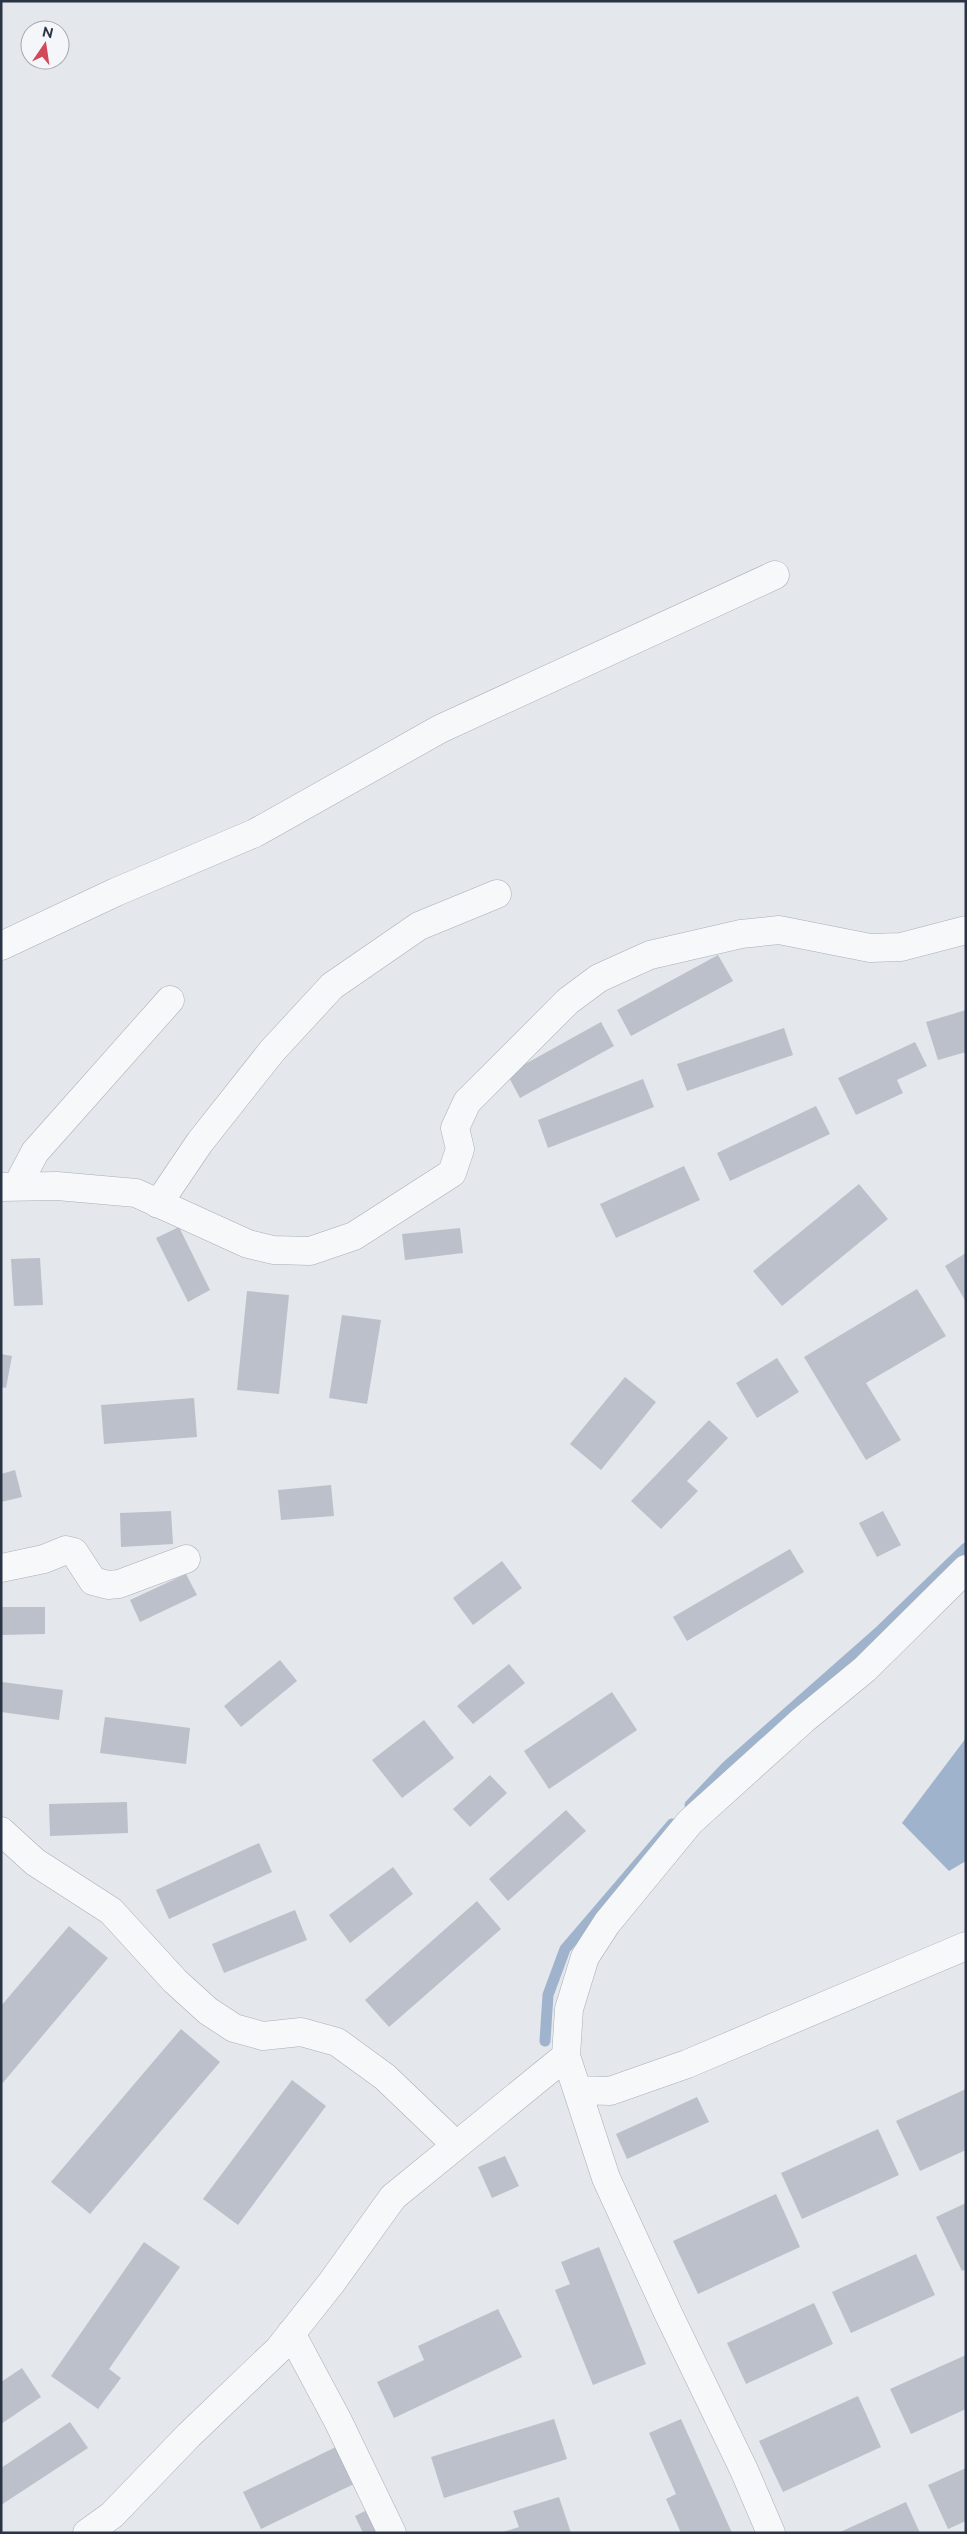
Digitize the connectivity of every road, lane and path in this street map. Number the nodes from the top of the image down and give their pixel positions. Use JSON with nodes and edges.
{"nodes":[{"id":1,"x":775,"y":575,"type":"dead end"},
{"id":2,"x":497,"y":894,"type":"dead end"},
{"id":3,"x":966,"y":930,"type":"edge"},
{"id":4,"x":1,"y":946,"type":"edge"},
{"id":5,"x":170,"y":1000,"type":"dead end"},
{"id":6,"x":9,"y":1187,"type":"edge"},
{"id":7,"x":158,"y":1204,"type":"junction"},
{"id":8,"x":186,"y":1559,"type":"dead end"},
{"id":9,"x":1,"y":1568,"type":"edge"},
{"id":10,"x":966,"y":1569,"type":"edge"},
{"id":11,"x":1,"y":1831,"type":"edge"},
{"id":12,"x":966,"y":1946,"type":"edge"},
{"id":13,"x":566,"y":2056,"type":"junction"},
{"id":14,"x":578,"y":2090,"type":"junction"},
{"id":15,"x":456,"y":2145,"type":"junction"},
{"id":16,"x":291,"y":2333,"type":"junction"},
{"id":17,"x":88,"y":2533,"type":"edge"},
{"id":18,"x":392,"y":2533,"type":"edge"},
{"id":19,"x":771,"y":2533,"type":"edge"}],
"edges":[{"from":1,"to":4,"type":"street"},
{"from":2,"to":7,"type":"street"},
{"from":3,"to":7,"type":"street"},
{"from":5,"to":6,"type":"street"},
{"from":6,"to":7,"type":"street"},
{"from":8,"to":9,"type":"street"},
{"from":10,"to":13,"type":"street"},
{"from":11,"to":15,"type":"street"},
{"from":12,"to":14,"type":"street"},
{"from":13,"to":14,"type":"street"},
{"from":13,"to":15,"type":"street"},
{"from":14,"to":19,"type":"street"},
{"from":15,"to":16,"type":"street"},
{"from":16,"to":17,"type":"street"},
{"from":16,"to":18,"type":"street"}]}
